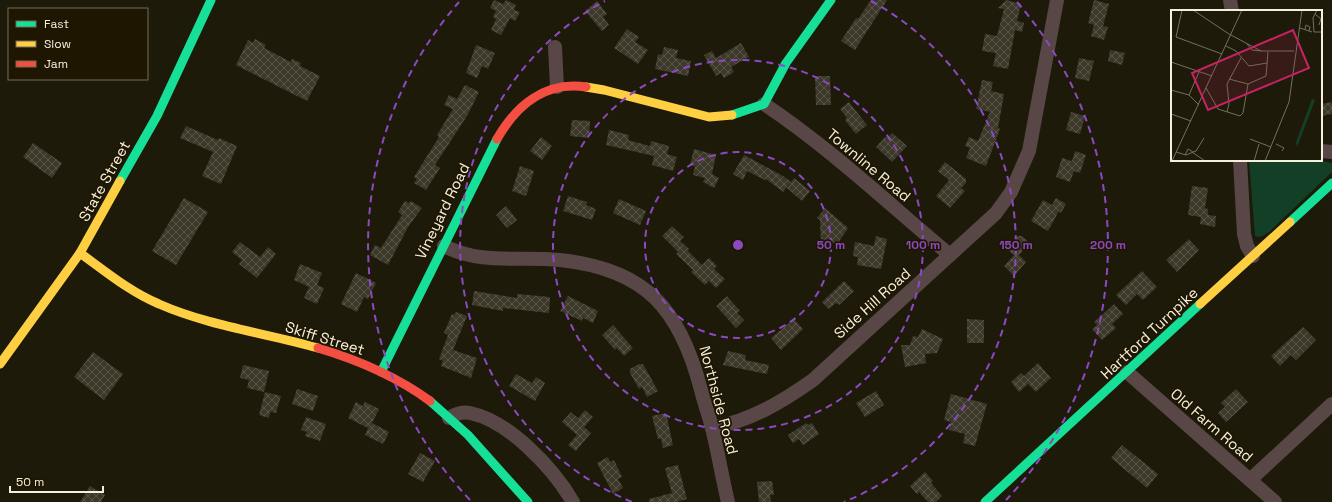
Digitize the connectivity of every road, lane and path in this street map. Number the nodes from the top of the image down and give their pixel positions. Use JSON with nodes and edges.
{"nodes":[{"id":1,"x":211,"y":0,"type":"edge"},
{"id":2,"x":831,"y":0,"type":"edge"},
{"id":3,"x":1057,"y":0,"type":"edge"},
{"id":4,"x":1230,"y":0,"type":"edge"},
{"id":5,"x":1232,"y":10,"type":"edge"},
{"id":6,"x":555,"y":47,"type":"dead end"},
{"id":7,"x":557,"y":87,"type":"junction"},
{"id":8,"x":764,"y":104,"type":"junction"},
{"id":9,"x":1322,"y":151,"type":"edge"},
{"id":10,"x":1332,"y":152,"type":"edge"},
{"id":11,"x":1240,"y":161,"type":"edge"},
{"id":12,"x":1332,"y":183,"type":"edge"},
{"id":13,"x":444,"y":246,"type":"junction"},
{"id":14,"x":80,"y":253,"type":"junction"},
{"id":15,"x":950,"y":255,"type":"junction"},
{"id":16,"x":1253,"y":256,"type":"junction"},
{"id":17,"x":0,"y":364,"type":"edge"},
{"id":18,"x":381,"y":372,"type":"junction"},
{"id":19,"x":1127,"y":372,"type":"junction"},
{"id":20,"x":1332,"y":404,"type":"edge"},
{"id":21,"x":449,"y":418,"type":"junction"},
{"id":22,"x":712,"y":428,"type":"junction"},
{"id":23,"x":1250,"y":480,"type":"junction"},
{"id":24,"x":528,"y":502,"type":"edge"},
{"id":25,"x":573,"y":502,"type":"edge"},
{"id":26,"x":728,"y":502,"type":"edge"},
{"id":27,"x":985,"y":502,"type":"edge"},
{"id":28,"x":1275,"y":502,"type":"edge"}],
"edges":[{"from":1,"to":14,"type":"main road","name":"State Street"},
{"from":2,"to":8,"type":"main road"},
{"from":3,"to":15,"type":"street","name":"Side Hill Road"},
{"from":4,"to":5,"type":"street"},
{"from":6,"to":7,"type":"street"},
{"from":7,"to":8,"type":"main road","name":"Vineyard Road"},
{"from":7,"to":13,"type":"main road","name":"Vineyard Road"},
{"from":8,"to":15,"type":"street","name":"Townline Road"},
{"from":9,"to":10,"type":"street"},
{"from":11,"to":16,"type":"street"},
{"from":12,"to":16,"type":"main road","name":"Hartford Turnpike"},
{"from":13,"to":18,"type":"main road","name":"Vineyard Road"},
{"from":13,"to":22,"type":"street","name":"Northside Road"},
{"from":14,"to":17,"type":"main road","name":"State Street"},
{"from":14,"to":18,"type":"main road","name":"Skiff Street"},
{"from":15,"to":22,"type":"street","name":"Side Hill Road"},
{"from":16,"to":19,"type":"main road","name":"Hartford Turnpike"},
{"from":18,"to":21,"type":"main road","name":"Skiff Street"},
{"from":19,"to":23,"type":"street","name":"Old Farm Road"},
{"from":19,"to":27,"type":"main road","name":"Hartford Turnpike"},
{"from":20,"to":23,"type":"street"},
{"from":21,"to":24,"type":"main road","name":"Skiff Street"},
{"from":21,"to":25,"type":"street"},
{"from":22,"to":26,"type":"street","name":"Northside Road"},
{"from":23,"to":28,"type":"street","name":"Old Farm Road"}]}
